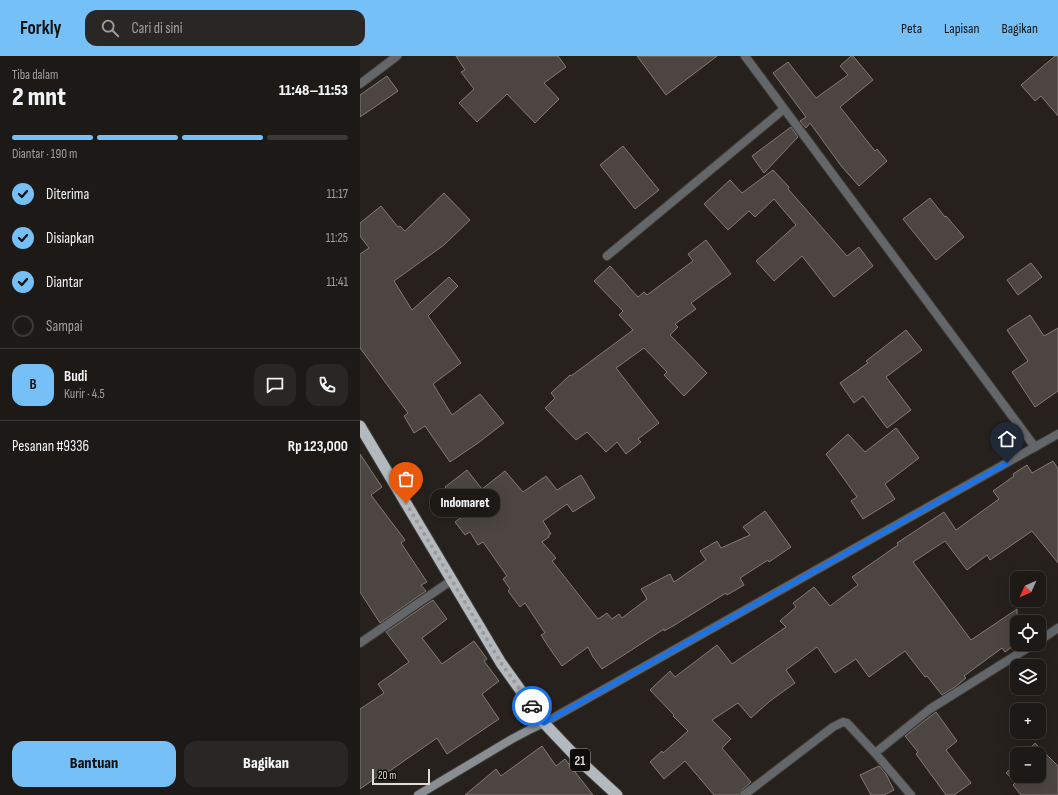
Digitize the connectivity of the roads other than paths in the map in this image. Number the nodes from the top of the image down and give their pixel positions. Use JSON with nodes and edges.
{"nodes":[{"id":1,"x":397,"y":56,"type":"edge"},
{"id":2,"x":745,"y":56,"type":"edge"},
{"id":3,"x":360,"y":84,"type":"edge"},
{"id":4,"x":784,"y":109,"type":"junction"},
{"id":5,"x":607,"y":256,"type":"dead end"},
{"id":6,"x":360,"y":426,"type":"edge"},
{"id":7,"x":1058,"y":434,"type":"edge"},
{"id":8,"x":1034,"y":447,"type":"junction"},
{"id":9,"x":452,"y":580,"type":"junction"},
{"id":10,"x":1058,"y":628,"type":"edge"},
{"id":11,"x":1046,"y":636,"type":"edge"},
{"id":12,"x":360,"y":643,"type":"edge"},
{"id":13,"x":1023,"y":651,"type":"edge"},
{"id":14,"x":544,"y":723,"type":"junction"},
{"id":15,"x":874,"y":753,"type":"junction"},
{"id":16,"x":418,"y":795,"type":"edge"},
{"id":17,"x":617,"y":795,"type":"edge"},
{"id":18,"x":744,"y":795,"type":"edge"},
{"id":19,"x":911,"y":795,"type":"edge"}],
"edges":[{"from":1,"to":3,"type":"street"},
{"from":2,"to":4,"type":"street"},
{"from":4,"to":5,"type":"street"},
{"from":4,"to":8,"type":"street"},
{"from":6,"to":9,"type":"highway","number":"21"},
{"from":7,"to":8,"type":"street"},
{"from":8,"to":14,"type":"street"},
{"from":9,"to":12,"type":"street"},
{"from":9,"to":14,"type":"highway","number":"21"},
{"from":10,"to":11,"type":"street"},
{"from":13,"to":15,"type":"street"},
{"from":14,"to":16,"type":"main road"},
{"from":14,"to":17,"type":"highway","number":"21"},
{"from":15,"to":18,"type":"street"},
{"from":15,"to":19,"type":"street"}]}
